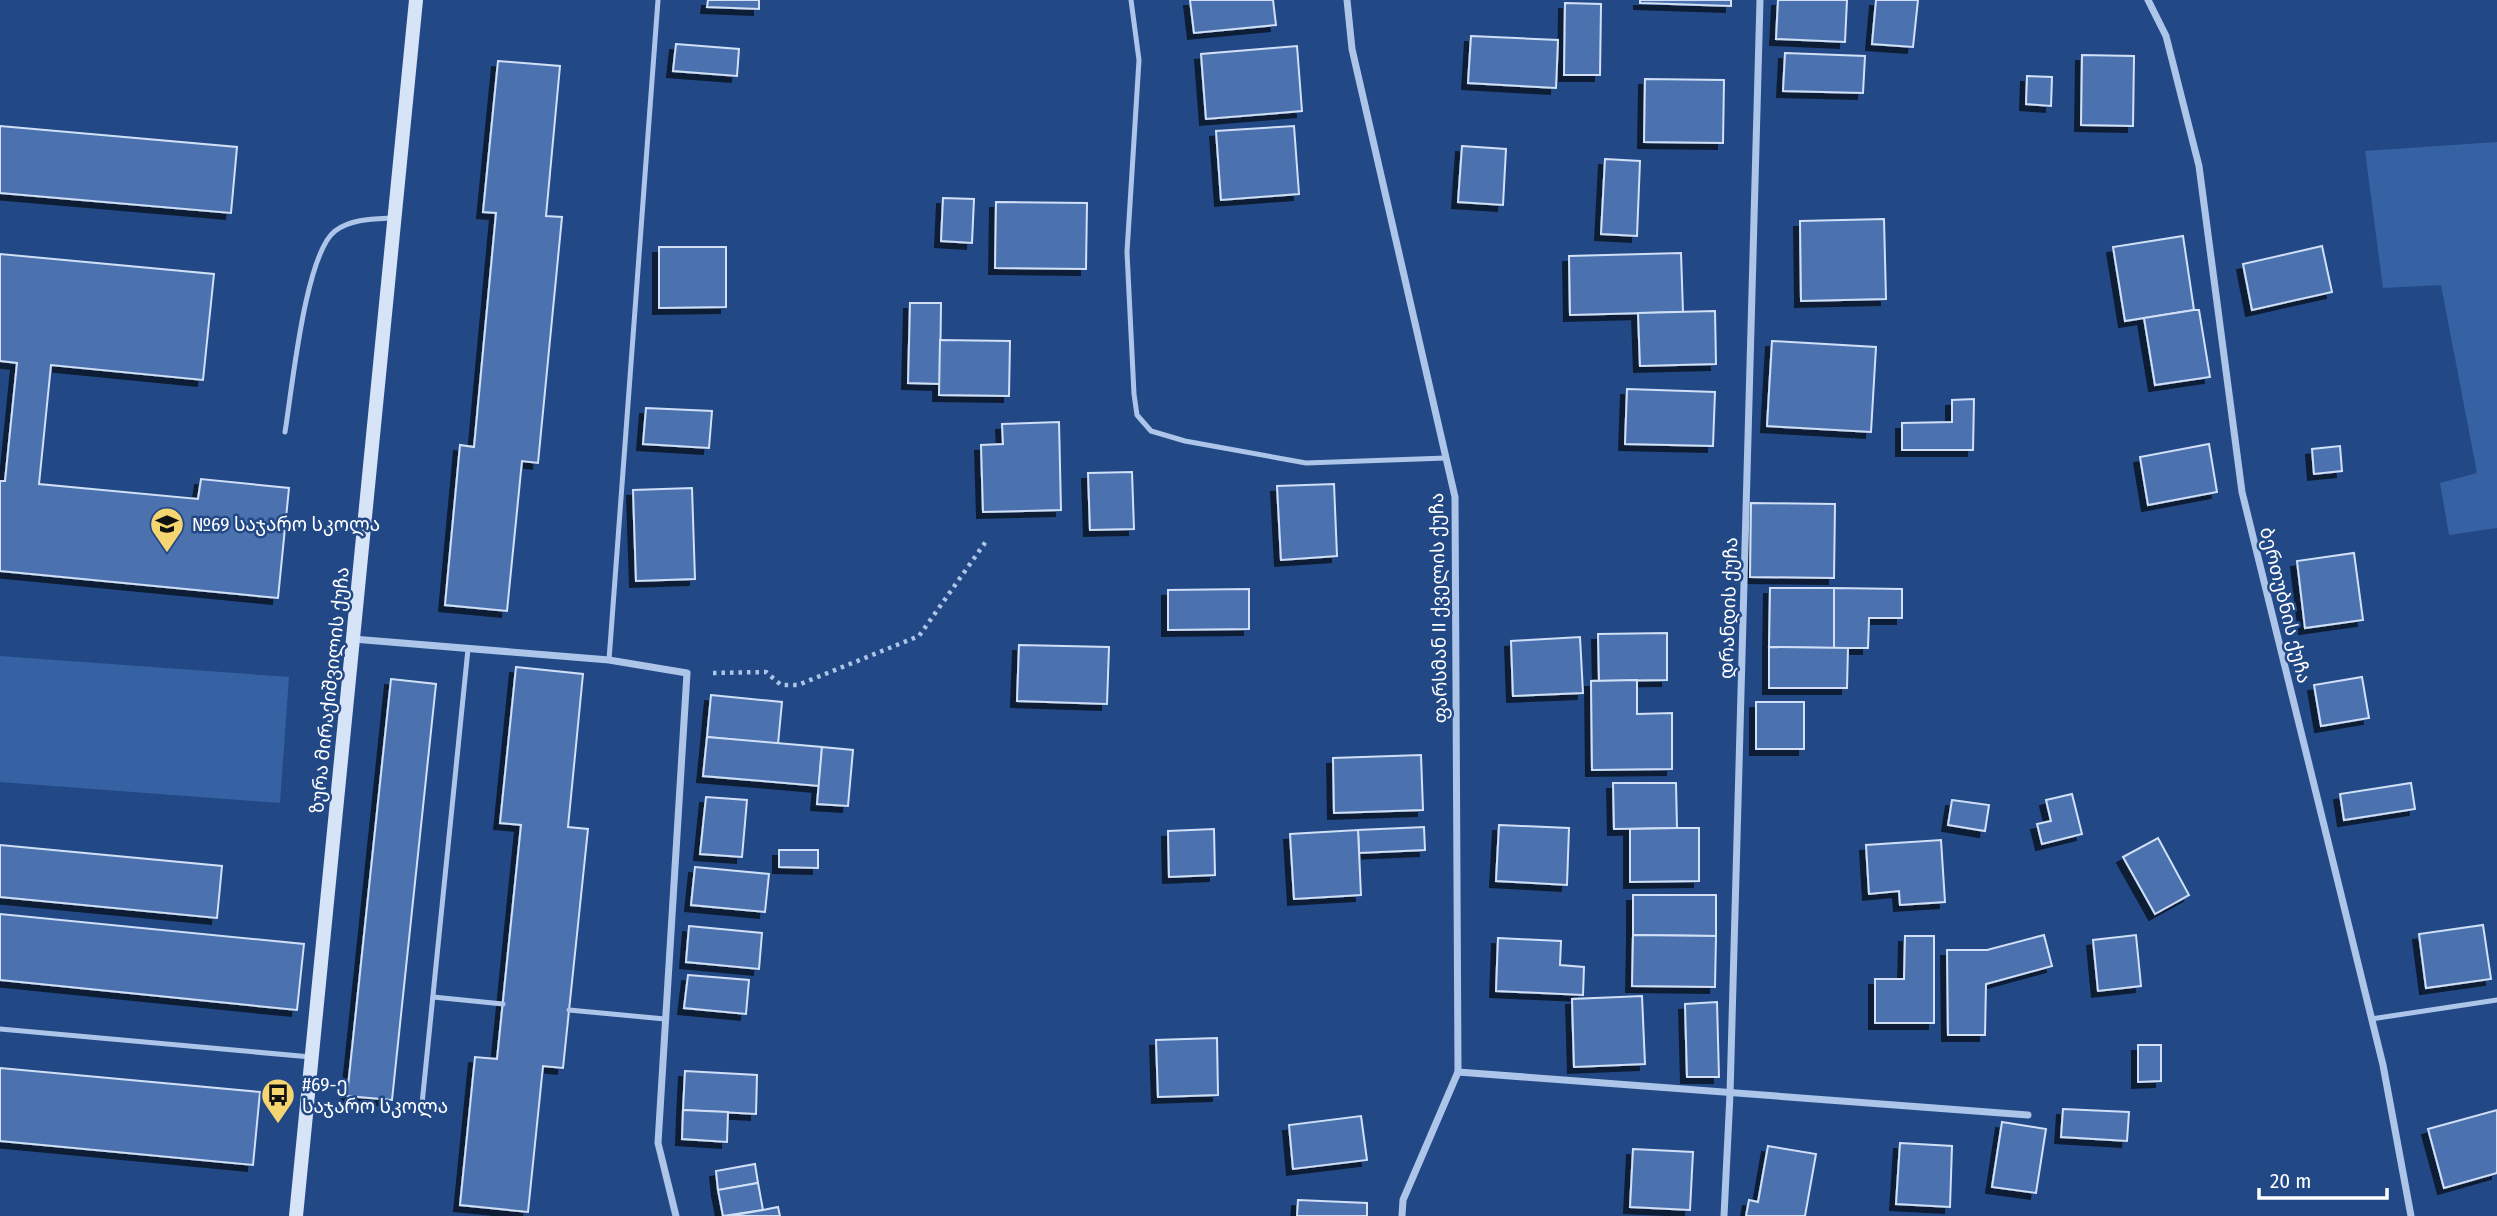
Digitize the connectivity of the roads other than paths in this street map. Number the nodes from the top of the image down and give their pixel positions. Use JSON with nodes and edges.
{"nodes":[{"id":1,"x":416,"y":0,"type":"edge"},
{"id":2,"x":657,"y":0,"type":"edge"},
{"id":3,"x":1131,"y":0,"type":"edge"},
{"id":4,"x":1347,"y":0,"type":"edge"},
{"id":5,"x":1760,"y":0,"type":"edge"},
{"id":6,"x":2148,"y":0,"type":"edge"},
{"id":7,"x":395,"y":218,"type":"junction"},
{"id":8,"x":285,"y":432,"type":"dead end"},
{"id":9,"x":1446,"y":458,"type":"junction"},
{"id":10,"x":353,"y":639,"type":"junction"},
{"id":11,"x":468,"y":649,"type":"junction"},
{"id":12,"x":609,"y":660,"type":"junction"},
{"id":13,"x":433,"y":997,"type":"junction"},
{"id":14,"x":2497,"y":1000,"type":"edge"},
{"id":15,"x":503,"y":1004,"type":"dead end"},
{"id":16,"x":569,"y":1010,"type":"dead end"},
{"id":17,"x":665,"y":1019,"type":"junction"},
{"id":18,"x":2371,"y":1019,"type":"junction"},
{"id":19,"x":0,"y":1029,"type":"edge"},
{"id":20,"x":312,"y":1057,"type":"junction"},
{"id":21,"x":1458,"y":1072,"type":"junction"},
{"id":22,"x":1730,"y":1094,"type":"junction"},
{"id":23,"x":421,"y":1114,"type":"dead end"},
{"id":24,"x":2028,"y":1115,"type":"dead end"},
{"id":25,"x":296,"y":1216,"type":"edge"},
{"id":26,"x":676,"y":1216,"type":"edge"},
{"id":27,"x":1402,"y":1216,"type":"edge"},
{"id":28,"x":1724,"y":1216,"type":"edge"},
{"id":29,"x":2411,"y":1216,"type":"edge"}],
"edges":[{"from":1,"to":7,"type":"street","name":"ზურა მირაქიშვილის ქუჩა"},
{"from":2,"to":12,"type":"lane"},
{"from":3,"to":9,"type":"lane"},
{"from":4,"to":9,"type":"street","name":"ფარსმან II ქველის ქუჩა"},
{"from":5,"to":22,"type":"street","name":"დრანდის ქუჩა"},
{"from":6,"to":18,"type":"street","name":"ბერთუბნის ქუჩა"},
{"from":7,"to":8,"type":"lane"},
{"from":7,"to":10,"type":"street","name":"ზურა მირაქიშვილის ქუჩა"},
{"from":9,"to":21,"type":"street","name":"ფარსმან II ქველის ქუჩა"},
{"from":10,"to":11,"type":"street"},
{"from":10,"to":20,"type":"street","name":"ზურა მირაქიშვილის ქუჩა"},
{"from":11,"to":12,"type":"street"},
{"from":11,"to":13,"type":"lane"},
{"from":12,"to":17,"type":"street"},
{"from":13,"to":15,"type":"lane"},
{"from":13,"to":23,"type":"lane"},
{"from":14,"to":18,"type":"lane"},
{"from":16,"to":17,"type":"lane"},
{"from":17,"to":26,"type":"street"},
{"from":18,"to":29,"type":"street","name":"ბერთუბნის ქუჩა"},
{"from":19,"to":20,"type":"lane"},
{"from":20,"to":25,"type":"street","name":"ზურა მირაქიშვილის ქუჩა"},
{"from":21,"to":22,"type":"street"},
{"from":21,"to":27,"type":"street","name":"ფარსმან II ქველის ქუჩა"},
{"from":22,"to":24,"type":"street"},
{"from":22,"to":28,"type":"street","name":"დრანდის ქუჩა"}]}
